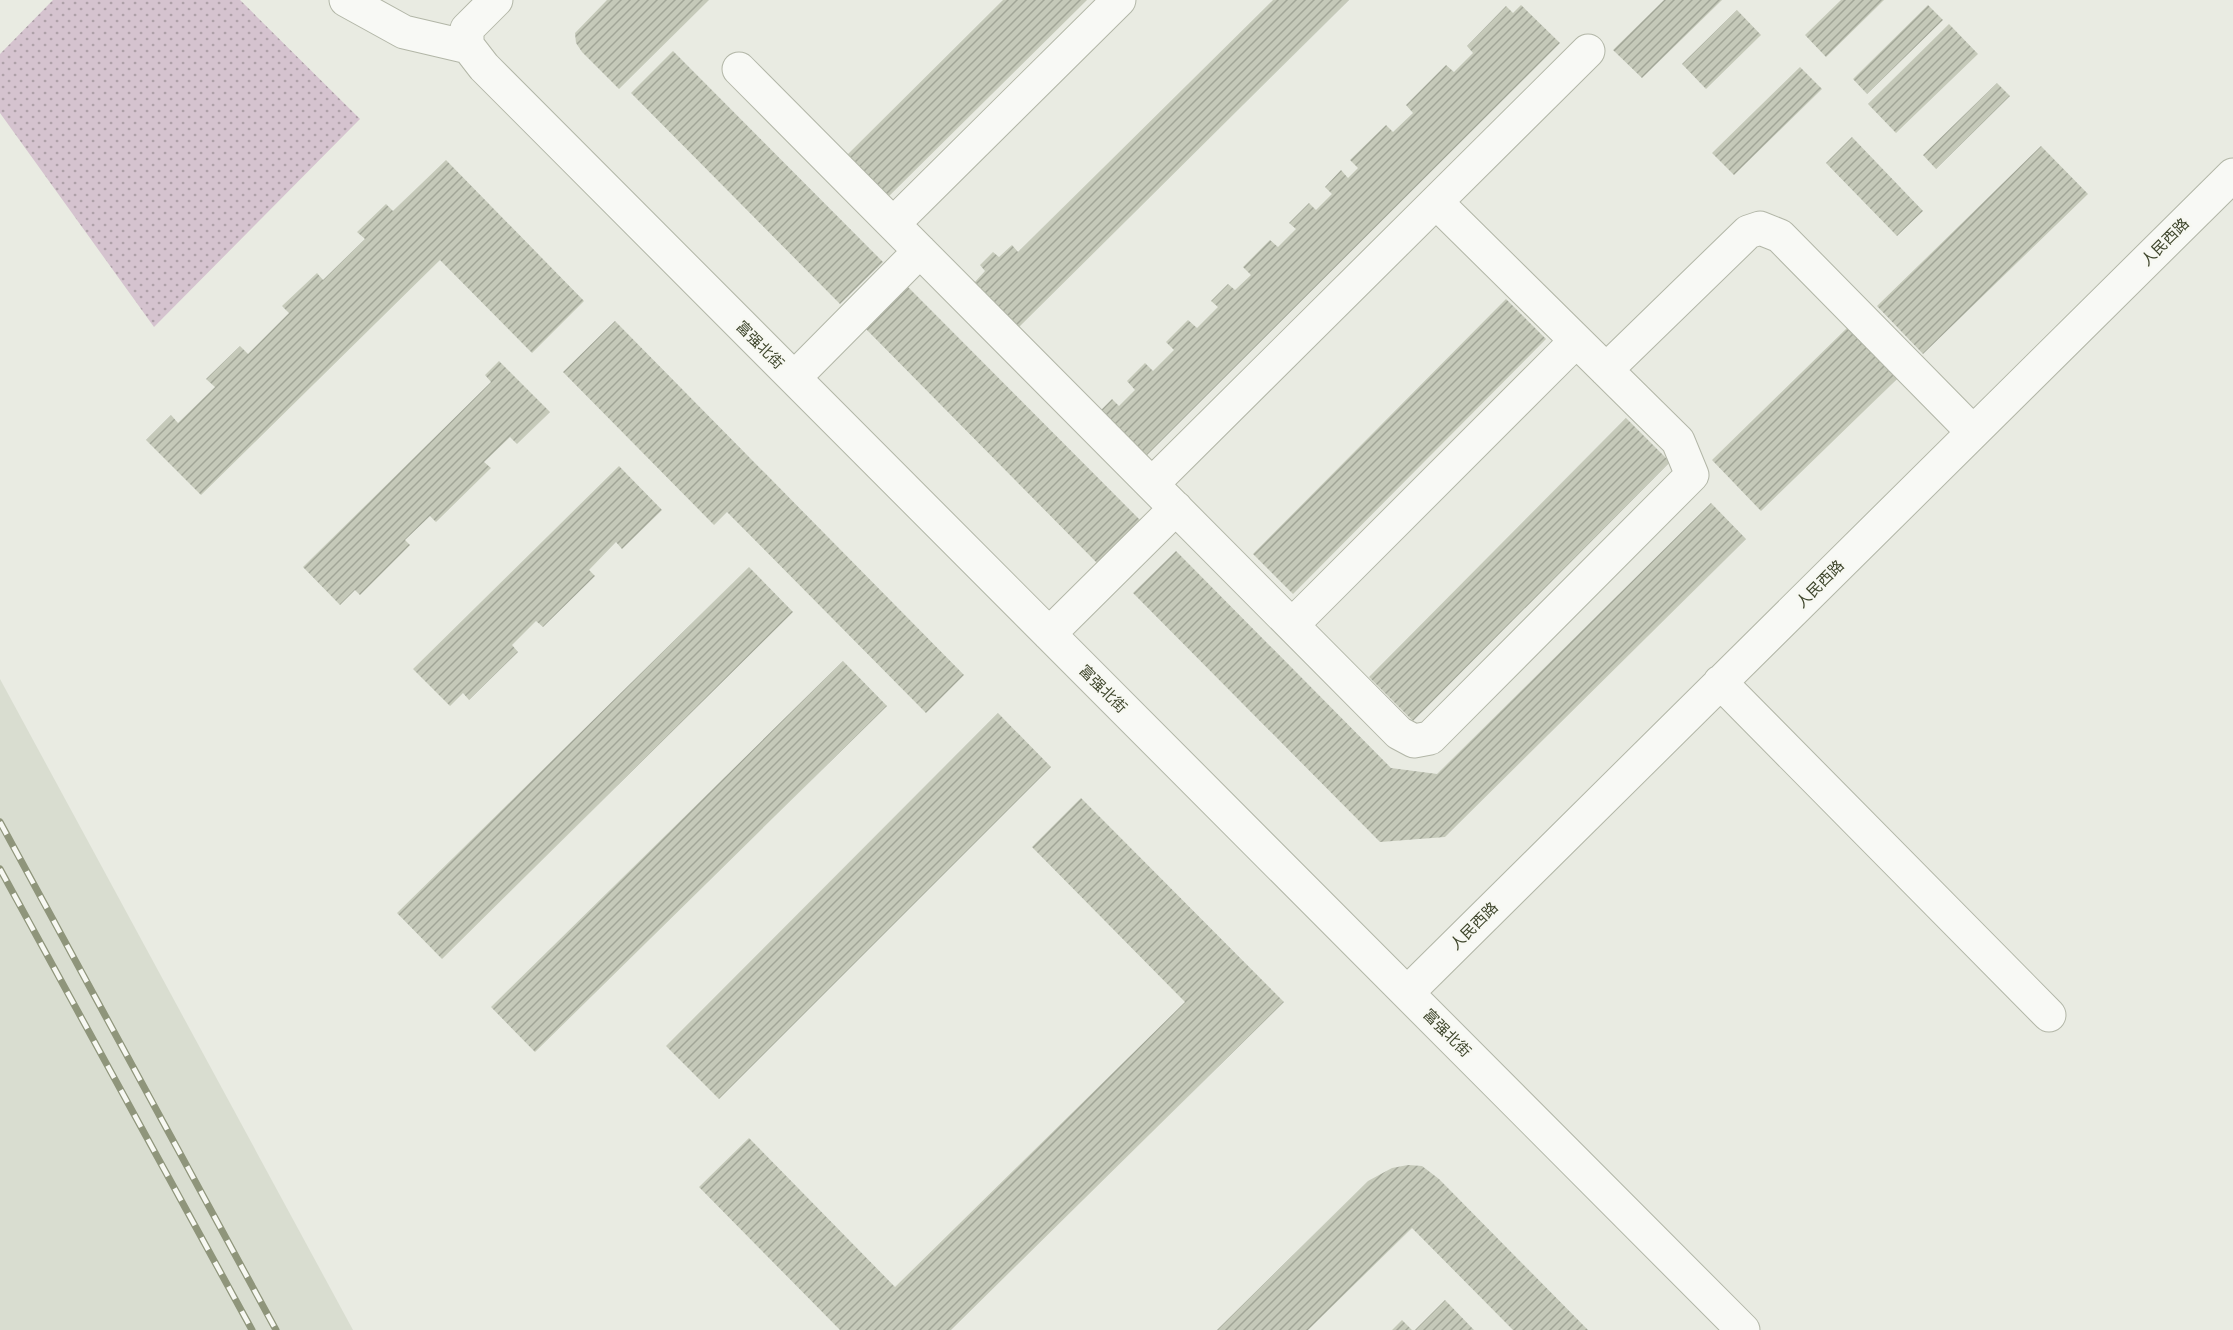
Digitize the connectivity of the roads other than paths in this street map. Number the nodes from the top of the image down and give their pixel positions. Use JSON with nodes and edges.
{"nodes":[{"id":1,"x":346,"y":0,"type":"edge"},
{"id":2,"x":496,"y":0,"type":"edge"},
{"id":3,"x":1119,"y":0,"type":"edge"},
{"id":4,"x":468,"y":46,"type":"junction"},
{"id":5,"x":1588,"y":51,"type":"dead end"},
{"id":6,"x":739,"y":69,"type":"dead end"},
{"id":7,"x":2233,"y":175,"type":"edge"},
{"id":8,"x":1436,"y":202,"type":"junction"},
{"id":9,"x":893,"y":224,"type":"junction"},
{"id":10,"x":920,"y":251,"type":"junction"},
{"id":11,"x":1576,"y":341,"type":"junction"},
{"id":12,"x":1606,"y":370,"type":"junction"},
{"id":13,"x":794,"y":378,"type":"junction"},
{"id":14,"x":1973,"y":432,"type":"junction"},
{"id":15,"x":1152,"y":484,"type":"junction"},
{"id":16,"x":1176,"y":508,"type":"junction"},
{"id":17,"x":1292,"y":625,"type":"junction"},
{"id":18,"x":1049,"y":634,"type":"junction"},
{"id":19,"x":1720,"y":682,"type":"junction"},
{"id":20,"x":1407,"y":993,"type":"junction"},
{"id":21,"x":2049,"y":1015,"type":"dead end"},
{"id":22,"x":1743,"y":1330,"type":"edge"}],
"edges":[{"from":1,"to":4,"type":"street"},
{"from":2,"to":4,"type":"street"},
{"from":3,"to":9,"type":"street"},
{"from":4,"to":13,"type":"street","name":"富强北街"},
{"from":5,"to":8,"type":"street"},
{"from":6,"to":9,"type":"street"},
{"from":7,"to":14,"type":"street","name":"人民西路"},
{"from":8,"to":11,"type":"street"},
{"from":8,"to":15,"type":"street"},
{"from":9,"to":10,"type":"street"},
{"from":10,"to":13,"type":"street"},
{"from":10,"to":15,"type":"street"},
{"from":11,"to":12,"type":"street"},
{"from":11,"to":17,"type":"street"},
{"from":12,"to":14,"type":"street"},
{"from":12,"to":17,"type":"street"},
{"from":13,"to":18,"type":"street","name":"富强北街"},
{"from":14,"to":19,"type":"street","name":"人民西路"},
{"from":15,"to":16,"type":"street"},
{"from":16,"to":17,"type":"street"},
{"from":16,"to":18,"type":"street"},
{"from":18,"to":20,"type":"street","name":"富强北街"},
{"from":19,"to":20,"type":"street","name":"人民西路"},
{"from":19,"to":21,"type":"street"},
{"from":20,"to":22,"type":"street","name":"富强北街"}]}
